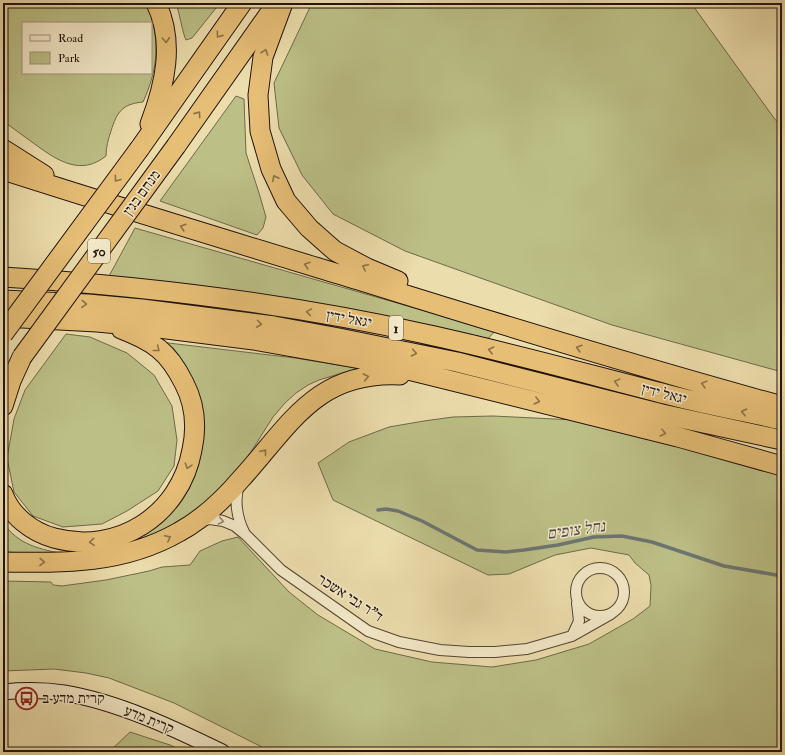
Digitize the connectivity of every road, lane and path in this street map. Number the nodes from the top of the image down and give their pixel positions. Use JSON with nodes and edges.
{"nodes":[{"id":1,"x":156,"y":3,"type":"edge"},
{"id":2,"x":242,"y":3,"type":"edge"},
{"id":3,"x":277,"y":3,"type":"edge"},
{"id":4,"x":283,"y":3,"type":"edge"},
{"id":5,"x":140,"y":148,"type":"junction"},
{"id":6,"x":3,"y":149,"type":"edge"},
{"id":7,"x":3,"y":170,"type":"edge"},
{"id":8,"x":84,"y":196,"type":"junction"},
{"id":9,"x":3,"y":277,"type":"edge"},
{"id":10,"x":3,"y":300,"type":"edge"},
{"id":11,"x":3,"y":317,"type":"edge"},
{"id":12,"x":97,"y":322,"type":"junction"},
{"id":13,"x":3,"y":334,"type":"edge"},
{"id":14,"x":532,"y":334,"type":"junction"},
{"id":15,"x":5,"y":392,"type":"edge"},
{"id":16,"x":499,"y":392,"type":"junction"},
{"id":17,"x":782,"y":406,"type":"edge"},
{"id":18,"x":782,"y":420,"type":"edge"},
{"id":19,"x":782,"y":440,"type":"edge"},
{"id":20,"x":782,"y":466,"type":"edge"},
{"id":21,"x":242,"y":479,"type":"junction"},
{"id":22,"x":3,"y":494,"type":"edge"},
{"id":23,"x":192,"y":524,"type":"junction"},
{"id":24,"x":246,"y":535,"type":"junction"},
{"id":25,"x":3,"y":562,"type":"edge"},
{"id":26,"x":577,"y":603,"type":"junction"},
{"id":27,"x":611,"y":614,"type":"junction"},
{"id":28,"x":572,"y":636,"type":"junction"},
{"id":29,"x":3,"y":692,"type":"edge"},
{"id":30,"x":222,"y":752,"type":"edge"}],
"edges":[{"from":1,"to":5,"type":"highway","one_way":true},
{"from":2,"to":5,"type":"highway","name":"מנחם בגין","number":"50","one_way":true},
{"from":15,"to":3,"type":"highway","name":"מנחם בגין","number":"50","one_way":true,"bridge":true},
{"from":14,"to":4,"type":"highway","one_way":true},
{"from":5,"to":13,"type":"highway","name":"מנחם בגין","number":"50","one_way":true,"bridge":true},
{"from":6,"to":8,"type":"highway"},
{"from":7,"to":8,"type":"highway"},
{"from":14,"to":8,"type":"highway","one_way":true},
{"from":18,"to":9,"type":"highway","name":"יגאל ידין","number":"1","one_way":true},
{"from":10,"to":19,"type":"highway","name":"יגאל ידין","number":"1","one_way":true},
{"from":11,"to":12,"type":"highway"},
{"from":12,"to":16,"type":"highway"},
{"from":12,"to":22,"type":"highway","one_way":true},
{"from":17,"to":14,"type":"highway","one_way":true},
{"from":16,"to":20,"type":"highway","one_way":true},
{"from":21,"to":16,"type":"highway","one_way":true},
{"from":21,"to":23,"type":"highway"},
{"from":21,"to":24,"type":"street","name":"ד\"ר גבי אשכר"},
{"from":23,"to":24,"type":"street","name":"ד\"ר גבי אשכר","one_way":true},
{"from":25,"to":23,"type":"highway","one_way":true},
{"from":24,"to":28,"type":"street","name":"ד\"ר גבי אשכר"},
{"from":26,"to":27,"type":"street"},
{"from":26,"to":27,"type":"street"},
{"from":26,"to":28,"type":"street"},
{"from":27,"to":28,"type":"street","name":"ד\"ר גבי אשכר"},
{"from":29,"to":30,"type":"street","name":"קרית מדע"}]}
